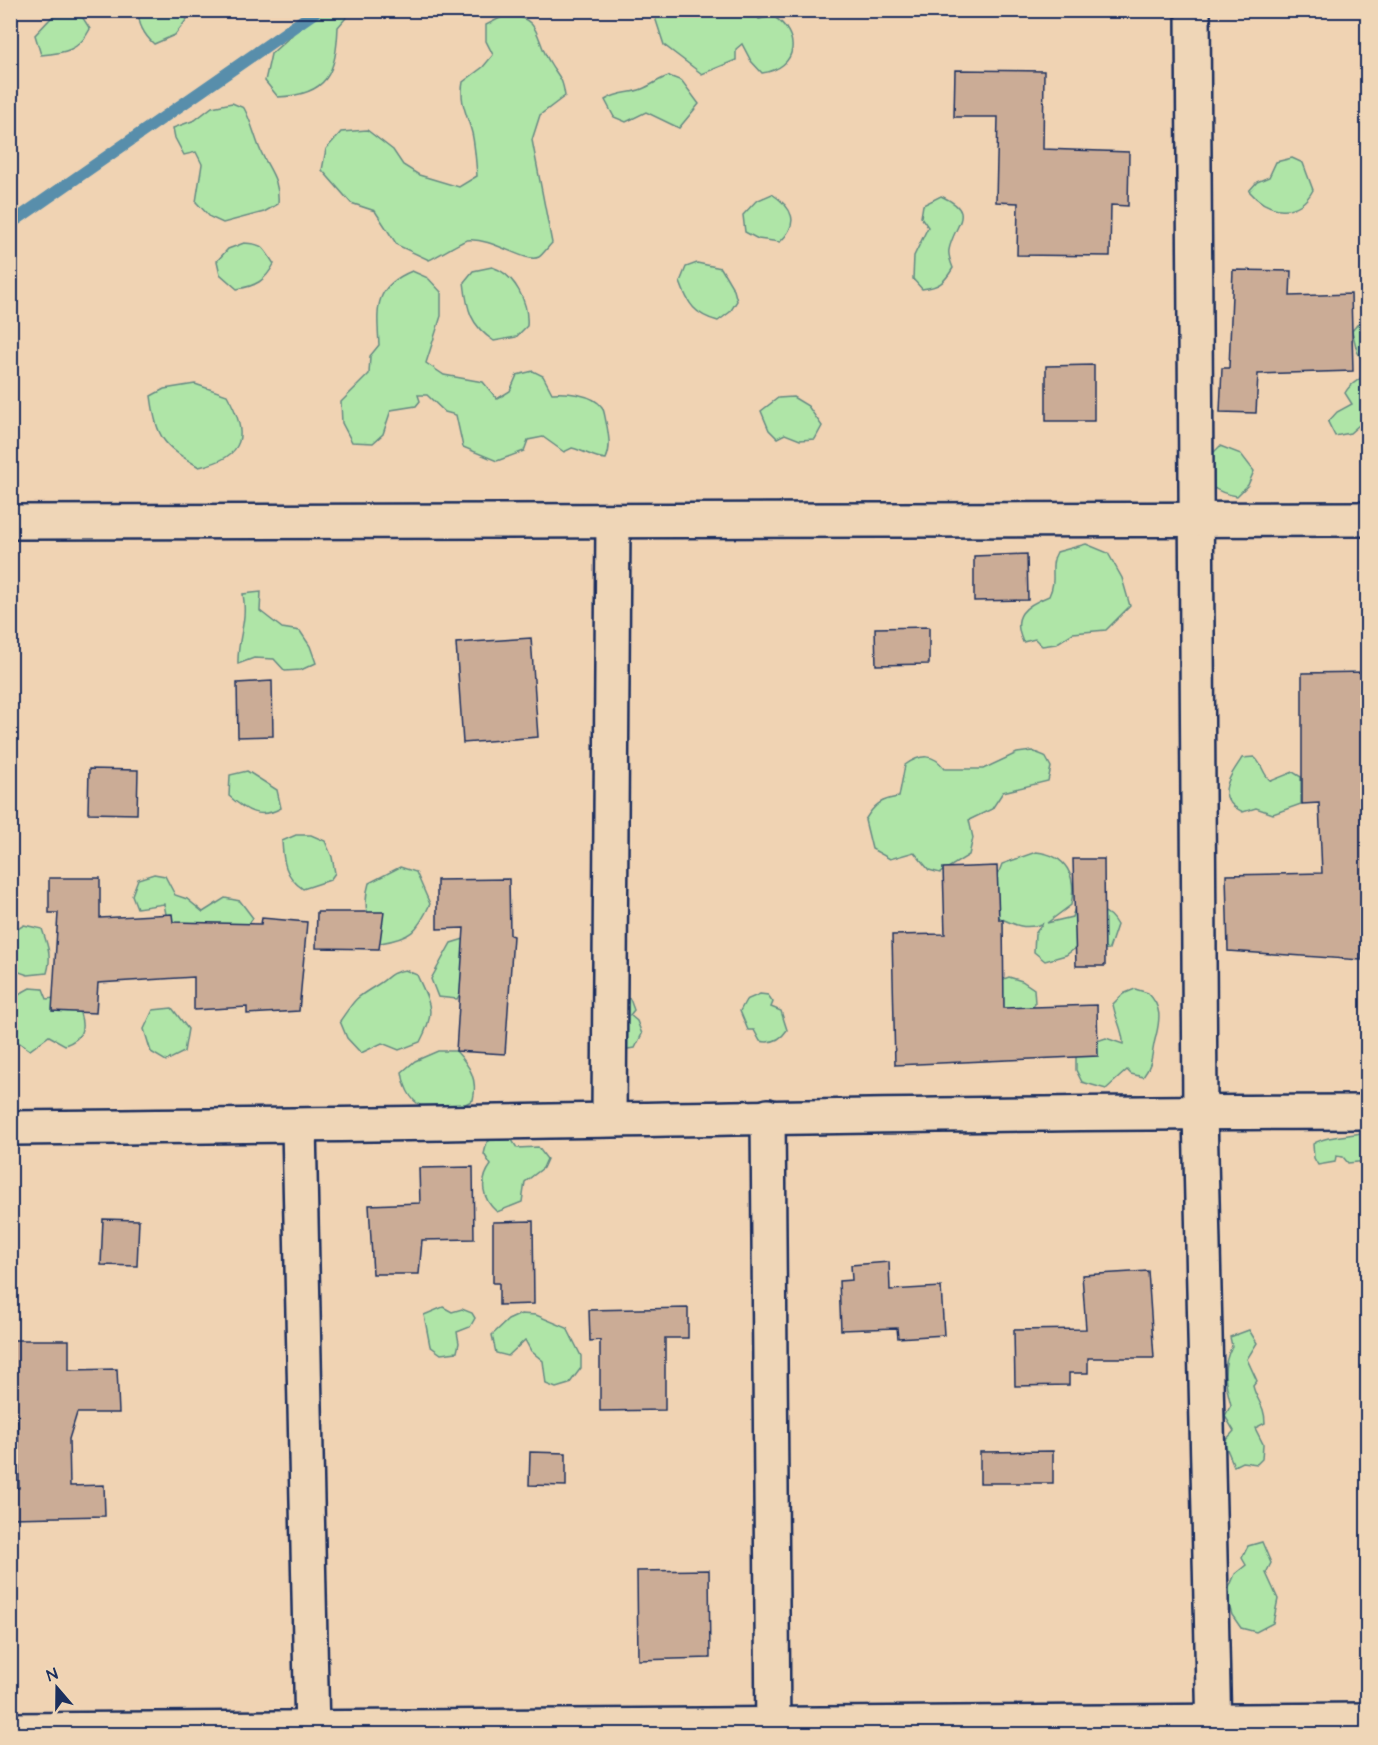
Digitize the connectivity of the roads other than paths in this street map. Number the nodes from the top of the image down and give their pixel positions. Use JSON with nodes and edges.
{"nodes":[{"id":1,"x":1193,"y":10,"type":"edge"},
{"id":2,"x":1198,"y":519,"type":"junction"},
{"id":3,"x":1368,"y":519,"type":"edge"},
{"id":4,"x":613,"y":521,"type":"junction"},
{"id":5,"x":10,"y":522,"type":"edge"},
{"id":6,"x":1200,"y":1112,"type":"junction"},
{"id":7,"x":1368,"y":1112,"type":"edge"},
{"id":8,"x":768,"y":1116,"type":"junction"},
{"id":9,"x":609,"y":1119,"type":"junction"},
{"id":10,"x":299,"y":1126,"type":"junction"},
{"id":11,"x":10,"y":1128,"type":"edge"},
{"id":12,"x":1368,"y":1720,"type":"edge"},
{"id":13,"x":1214,"y":1728,"type":"edge"},
{"id":14,"x":773,"y":1729,"type":"edge"},
{"id":15,"x":10,"y":1730,"type":"edge"},
{"id":16,"x":312,"y":1731,"type":"edge"}],
"edges":[{"from":1,"to":2,"type":"street"},
{"from":2,"to":3,"type":"street"},
{"from":2,"to":4,"type":"street"},
{"from":2,"to":6,"type":"street"},
{"from":4,"to":5,"type":"street"},
{"from":4,"to":9,"type":"street"},
{"from":6,"to":7,"type":"street"},
{"from":6,"to":8,"type":"street"},
{"from":6,"to":13,"type":"street"},
{"from":8,"to":9,"type":"street"},
{"from":8,"to":14,"type":"street"},
{"from":9,"to":10,"type":"street"},
{"from":10,"to":11,"type":"street"},
{"from":10,"to":16,"type":"street"},
{"from":12,"to":13,"type":"street"},
{"from":13,"to":14,"type":"street"},
{"from":14,"to":16,"type":"street"},
{"from":15,"to":16,"type":"street"}]}
